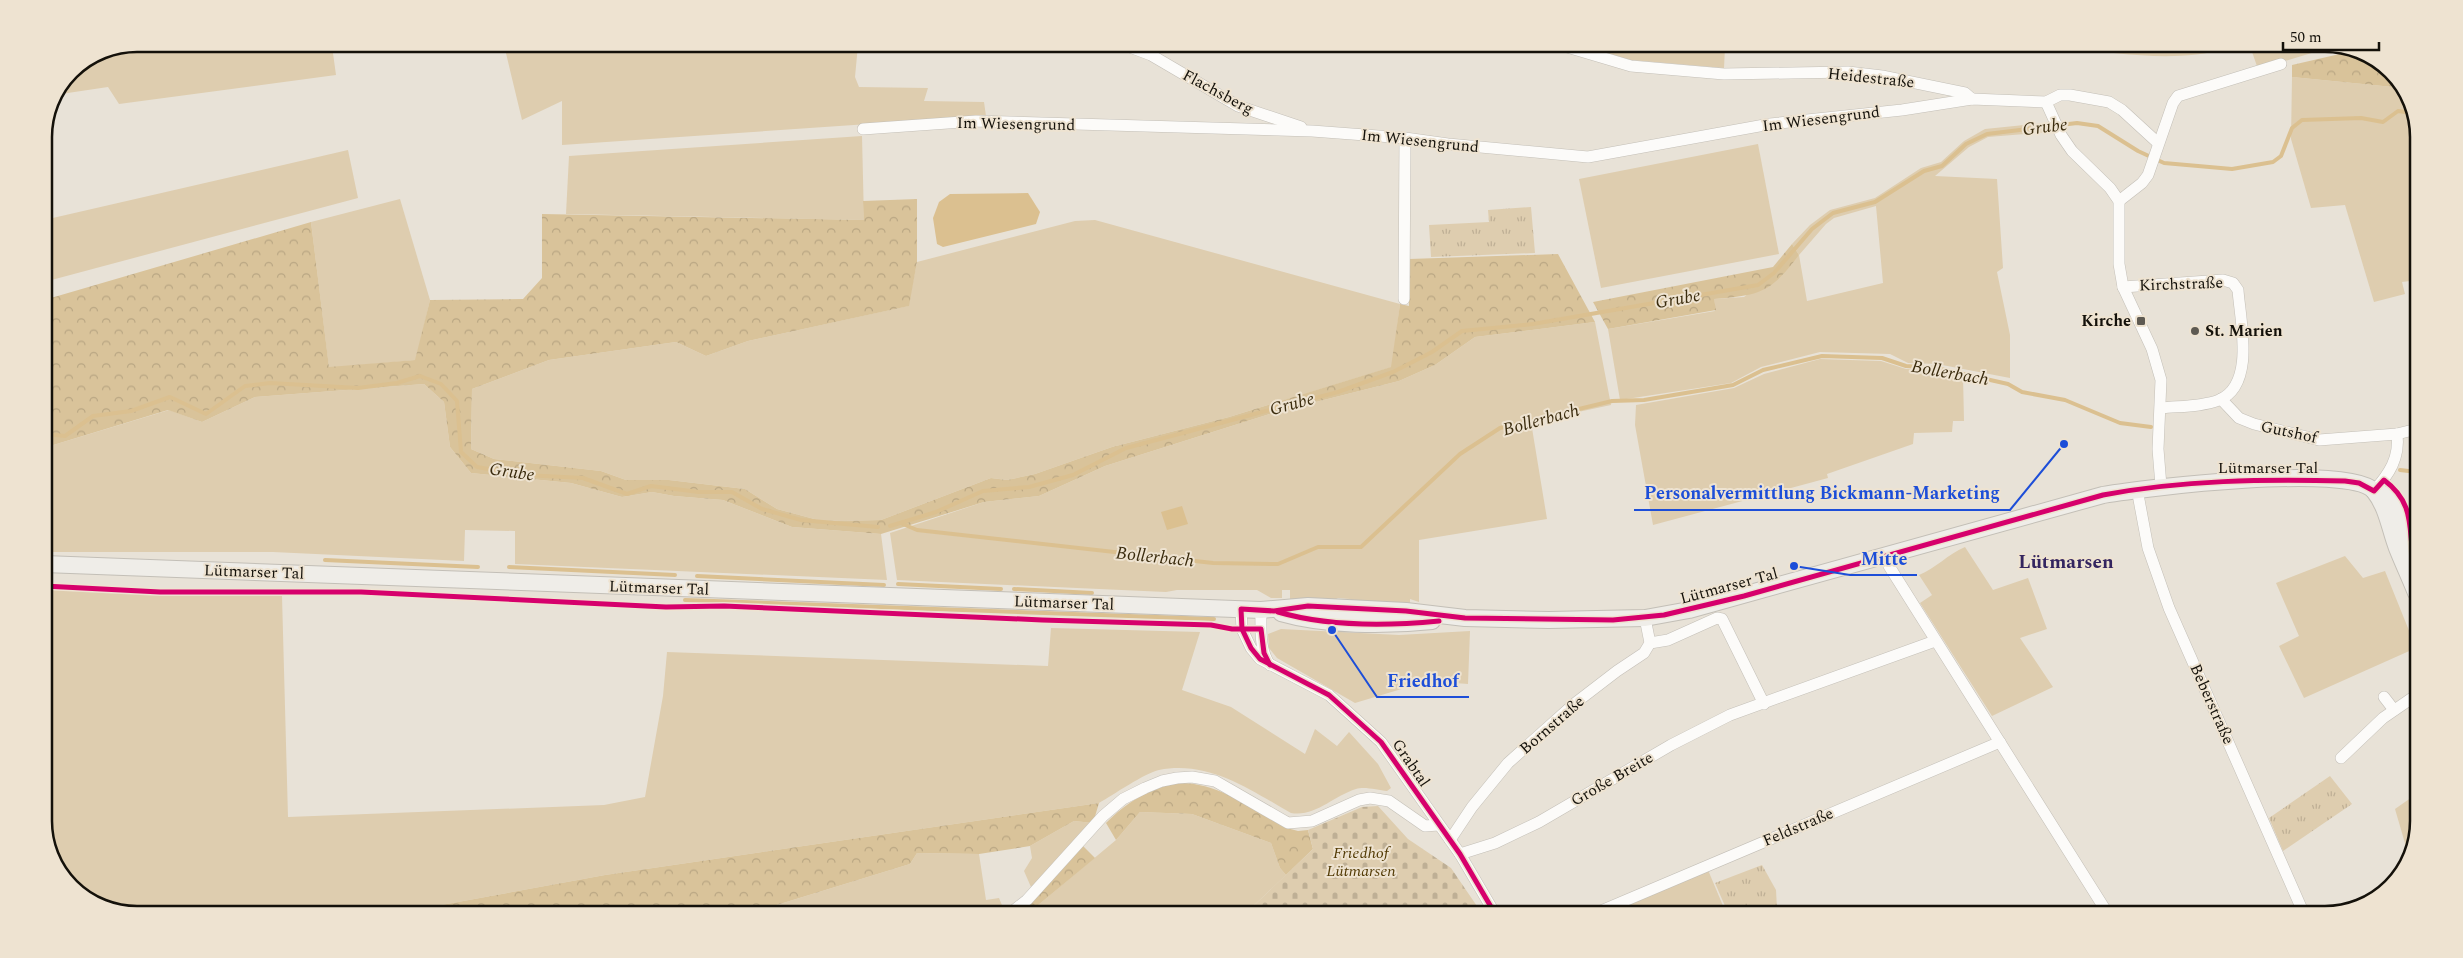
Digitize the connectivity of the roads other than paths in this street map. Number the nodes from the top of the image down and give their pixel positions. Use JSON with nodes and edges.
{"nodes":[{"id":1,"x":1143,"y":52,"type":"edge"},
{"id":2,"x":1584,"y":52,"type":"edge"},
{"id":3,"x":2282,"y":64,"type":"dead end"},
{"id":4,"x":1972,"y":99,"type":"junction"},
{"id":5,"x":2046,"y":102,"type":"junction"},
{"id":6,"x":863,"y":130,"type":"dead end"},
{"id":7,"x":1312,"y":131,"type":"junction"},
{"id":8,"x":1405,"y":138,"type":"junction"},
{"id":9,"x":2156,"y":147,"type":"junction"},
{"id":10,"x":2119,"y":201,"type":"junction"},
{"id":11,"x":2123,"y":287,"type":"junction"},
{"id":12,"x":1404,"y":299,"type":"dead end"},
{"id":13,"x":2221,"y":399,"type":"junction"},
{"id":14,"x":2161,"y":408,"type":"junction"},
{"id":15,"x":2410,"y":431,"type":"edge"},
{"id":16,"x":2396,"y":434,"type":"junction"},
{"id":17,"x":2161,"y":486,"type":"junction"},
{"id":18,"x":2137,"y":489,"type":"junction"},
{"id":19,"x":2374,"y":491,"type":"junction"},
{"id":20,"x":1884,"y":555,"type":"junction"},
{"id":21,"x":53,"y":564,"type":"edge"},
{"id":22,"x":2410,"y":578,"type":"edge"},
{"id":23,"x":1242,"y":609,"type":"junction"},
{"id":24,"x":1267,"y":610,"type":"junction"},
{"id":25,"x":1645,"y":618,"type":"junction"},
{"id":26,"x":1935,"y":641,"type":"junction"},
{"id":27,"x":1650,"y":643,"type":"junction"},
{"id":28,"x":1270,"y":665,"type":"junction"},
{"id":29,"x":2384,"y":697,"type":"dead end"},
{"id":30,"x":2410,"y":699,"type":"edge"},
{"id":31,"x":1764,"y":704,"type":"junction"},
{"id":32,"x":2394,"y":710,"type":"junction"},
{"id":33,"x":2000,"y":742,"type":"junction"},
{"id":34,"x":2341,"y":758,"type":"dead end"},
{"id":35,"x":1438,"y":826,"type":"junction"},
{"id":36,"x":1450,"y":840,"type":"junction"},
{"id":37,"x":1460,"y":854,"type":"junction"},
{"id":38,"x":1020,"y":906,"type":"edge"},
{"id":39,"x":1490,"y":906,"type":"edge"},
{"id":40,"x":1613,"y":906,"type":"edge"},
{"id":41,"x":2103,"y":906,"type":"edge"},
{"id":42,"x":2300,"y":906,"type":"edge"}],
"edges":[{"from":1,"to":7,"type":"street","name":"Flachsberg"},
{"from":2,"to":4,"type":"street","name":"Heidestraße"},
{"from":3,"to":9,"type":"street"},
{"from":4,"to":5,"type":"street","name":"Heidestraße"},
{"from":4,"to":8,"type":"street","name":"Im Wiesengrund"},
{"from":5,"to":9,"type":"street","name":"Heidestraße"},
{"from":5,"to":10,"type":"street"},
{"from":6,"to":7,"type":"street","name":"Im Wiesengrund"},
{"from":7,"to":8,"type":"street","name":"Im Wiesengrund"},
{"from":8,"to":12,"type":"street"},
{"from":9,"to":10,"type":"street"},
{"from":10,"to":11,"type":"street","name":"Kirchstraße"},
{"from":11,"to":13,"type":"street","name":"Kirchstraße"},
{"from":11,"to":14,"type":"street","name":"Kirchstraße"},
{"from":13,"to":14,"type":"street"},
{"from":13,"to":16,"type":"street","name":"Gutshof"},
{"from":14,"to":17,"type":"street","name":"Kirchstraße"},
{"from":15,"to":16,"type":"street","name":"Gutshof"},
{"from":16,"to":19,"type":"street"},
{"from":17,"to":18,"type":"main road","name":"Lütmarser Tal"},
{"from":17,"to":19,"type":"main road","name":"Lütmarser Tal"},
{"from":18,"to":20,"type":"main road","name":"Lütmarser Tal"},
{"from":18,"to":42,"type":"street","name":"Beberstraße"},
{"from":19,"to":22,"type":"main road","name":"Lütmarser Tal"},
{"from":20,"to":25,"type":"main road","name":"Lütmarser Tal"},
{"from":20,"to":26,"type":"street"},
{"from":21,"to":23,"type":"main road","name":"Lütmarser Tal"},
{"from":23,"to":24,"type":"main road","name":"Lütmarser Tal"},
{"from":23,"to":28,"type":"street","name":"Grabtal"},
{"from":24,"to":25,"type":"main road","name":"Lütmarser Tal"},
{"from":24,"to":28,"type":"street"},
{"from":25,"to":27,"type":"street"},
{"from":26,"to":31,"type":"street","name":"Große Breite"},
{"from":26,"to":33,"type":"street"},
{"from":27,"to":31,"type":"street"},
{"from":27,"to":36,"type":"street","name":"Bornstraße"},
{"from":28,"to":35,"type":"street","name":"Grabtal"},
{"from":29,"to":32,"type":"street"},
{"from":30,"to":32,"type":"street"},
{"from":31,"to":37,"type":"street","name":"Große Breite"},
{"from":32,"to":34,"type":"street"},
{"from":33,"to":40,"type":"street","name":"Feldstraße"},
{"from":33,"to":41,"type":"street"},
{"from":35,"to":36,"type":"street","name":"Grabtal"},
{"from":35,"to":38,"type":"street"},
{"from":36,"to":37,"type":"street","name":"Grabtal"},
{"from":37,"to":39,"type":"street","name":"Grabtal"}]}
